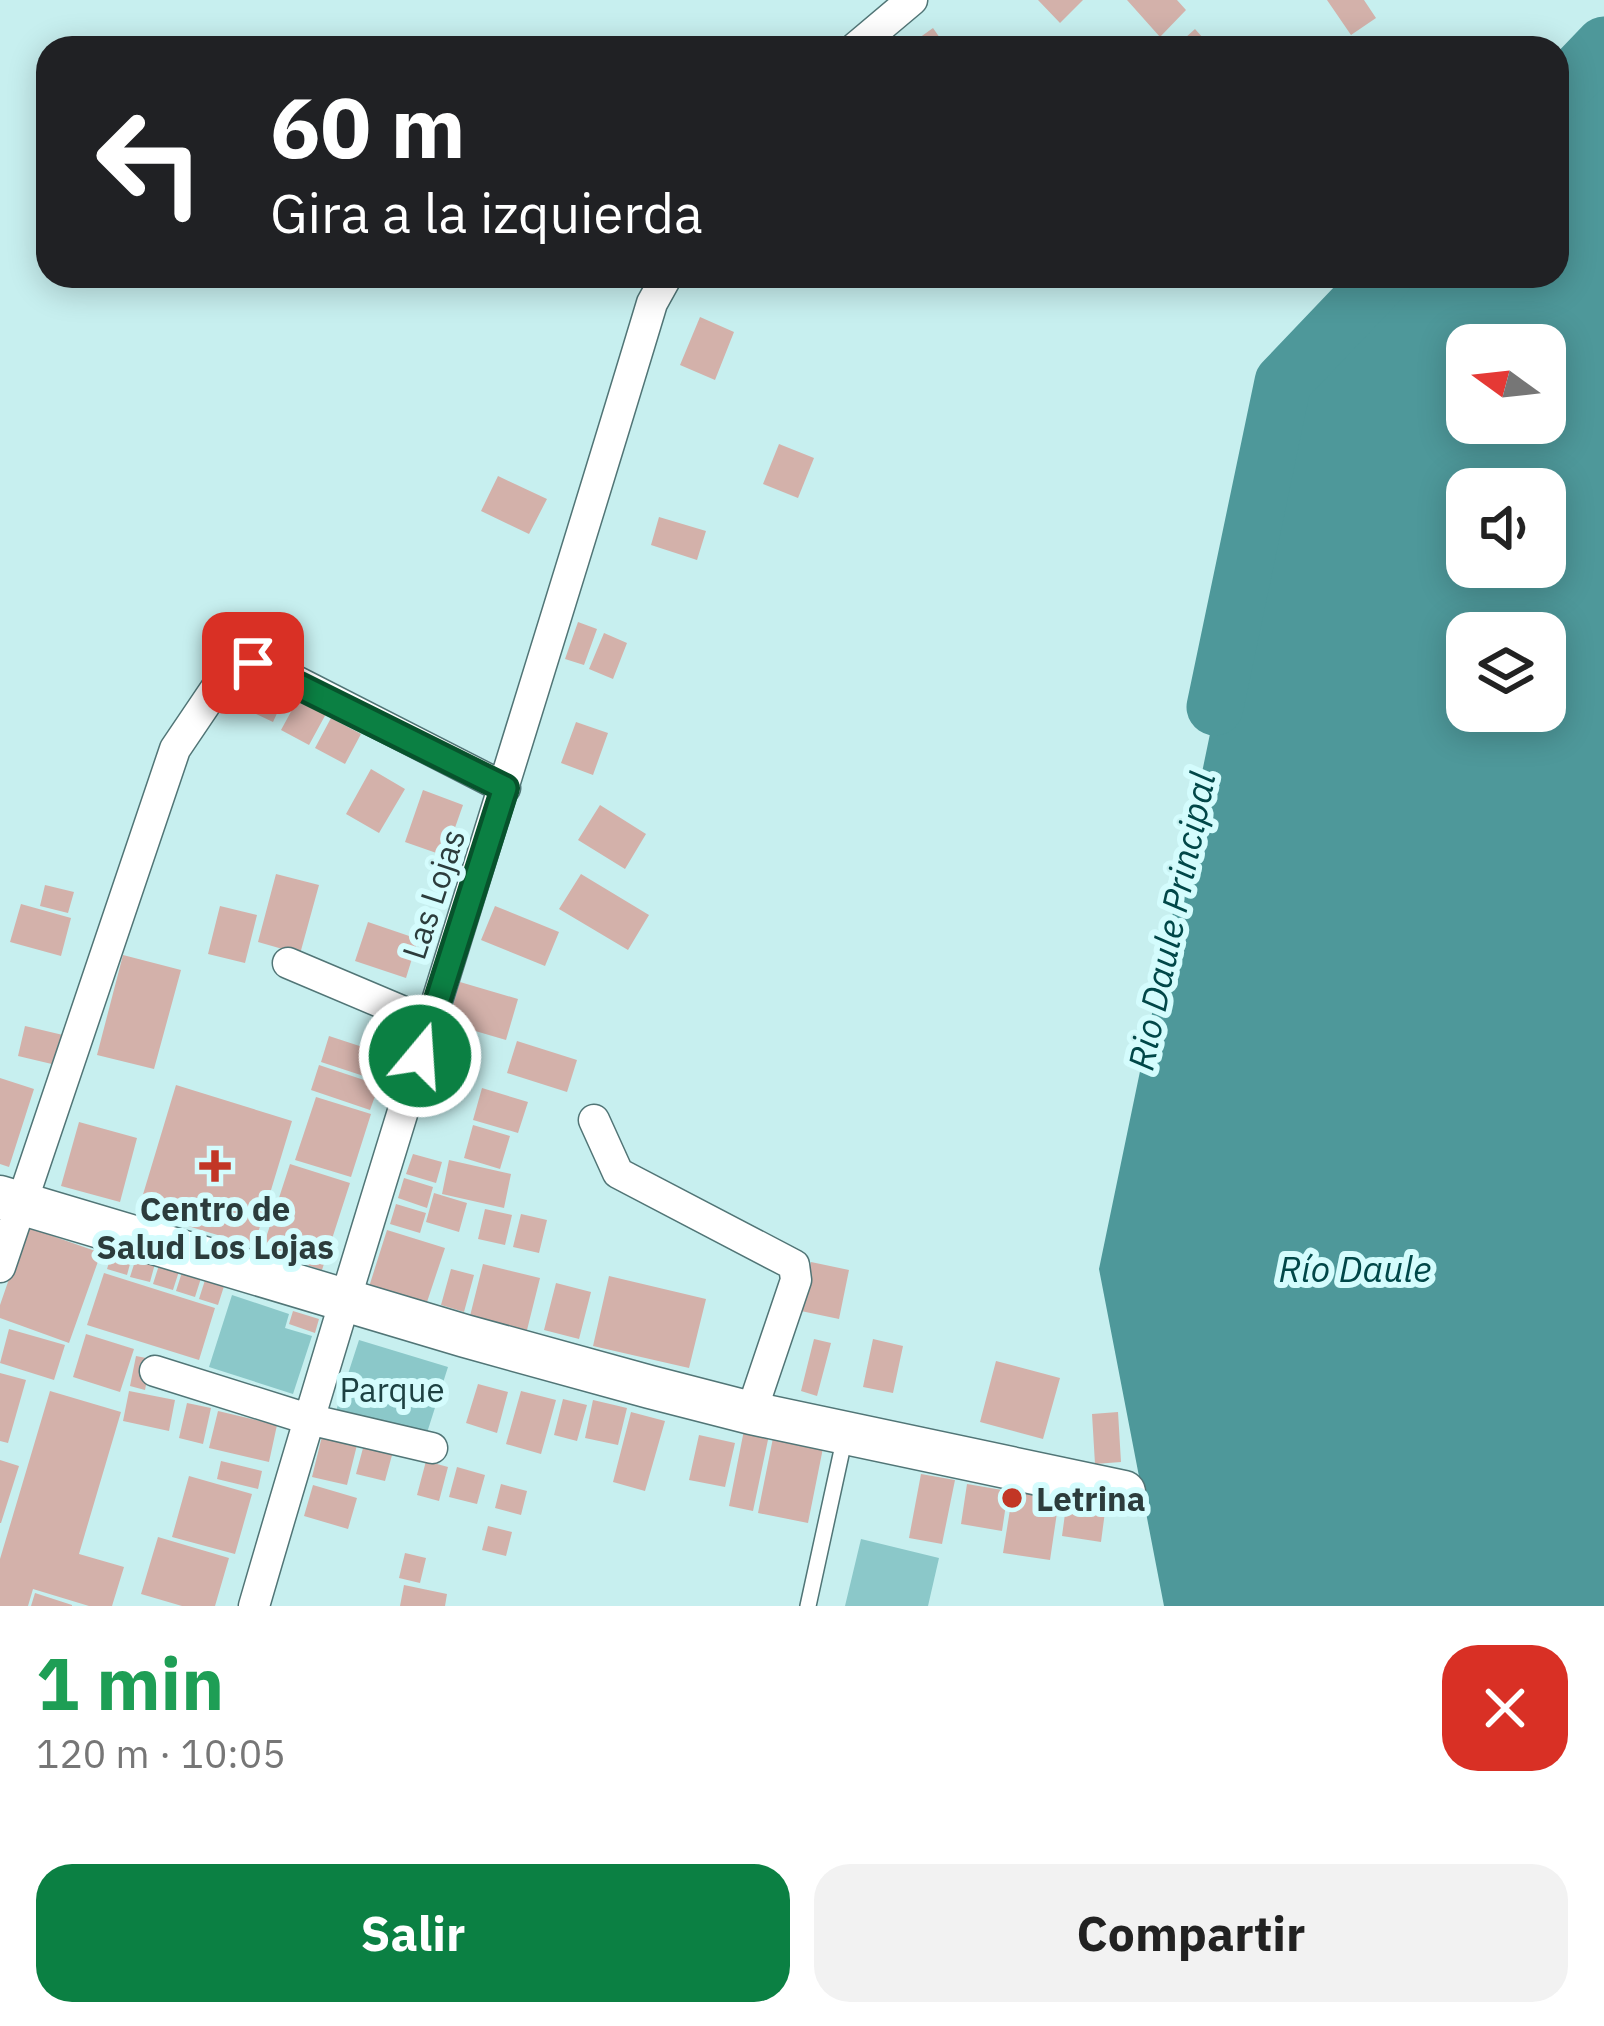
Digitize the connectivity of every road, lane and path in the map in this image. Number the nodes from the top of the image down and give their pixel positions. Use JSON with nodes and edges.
{"nodes":[{"id":1,"x":912,"y":0,"type":"edge"},
{"id":2,"x":869,"y":36,"type":"edge"},
{"id":3,"x":660,"y":288,"type":"edge"},
{"id":4,"x":505,"y":788,"type":"junction"},
{"id":5,"x":288,"y":963,"type":"dead end"},
{"id":6,"x":430,"y":1023,"type":"junction"},
{"id":7,"x":594,"y":1120,"type":"dead end"},
{"id":8,"x":10,"y":1201,"type":"edge"},
{"id":9,"x":0,"y":1267,"type":"edge"},
{"id":10,"x":342,"y":1300,"type":"junction"},
{"id":11,"x":155,"y":1371,"type":"dead end"},
{"id":12,"x":751,"y":1413,"type":"junction"},
{"id":13,"x":308,"y":1419,"type":"junction"},
{"id":14,"x":846,"y":1433,"type":"junction"},
{"id":15,"x":432,"y":1448,"type":"dead end"},
{"id":16,"x":1124,"y":1492,"type":"dead end"},
{"id":17,"x":254,"y":1606,"type":"edge"},
{"id":18,"x":808,"y":1606,"type":"edge"}],
"edges":[{"from":1,"to":2,"type":"street"},
{"from":3,"to":4,"type":"street","name":"Las Lojas"},
{"from":4,"to":6,"type":"street","name":"Las Lojas"},
{"from":4,"to":8,"type":"street"},
{"from":5,"to":6,"type":"street"},
{"from":6,"to":10,"type":"street","name":"Las Lojas"},
{"from":7,"to":12,"type":"street"},
{"from":8,"to":9,"type":"street"},
{"from":8,"to":10,"type":"street"},
{"from":10,"to":12,"type":"street"},
{"from":10,"to":13,"type":"street","name":"Las Lojas"},
{"from":11,"to":13,"type":"street"},
{"from":12,"to":14,"type":"street"},
{"from":13,"to":15,"type":"street"},
{"from":13,"to":17,"type":"street","name":"Las Lojas"},
{"from":14,"to":16,"type":"street"},
{"from":14,"to":18,"type":"lane"}]}
